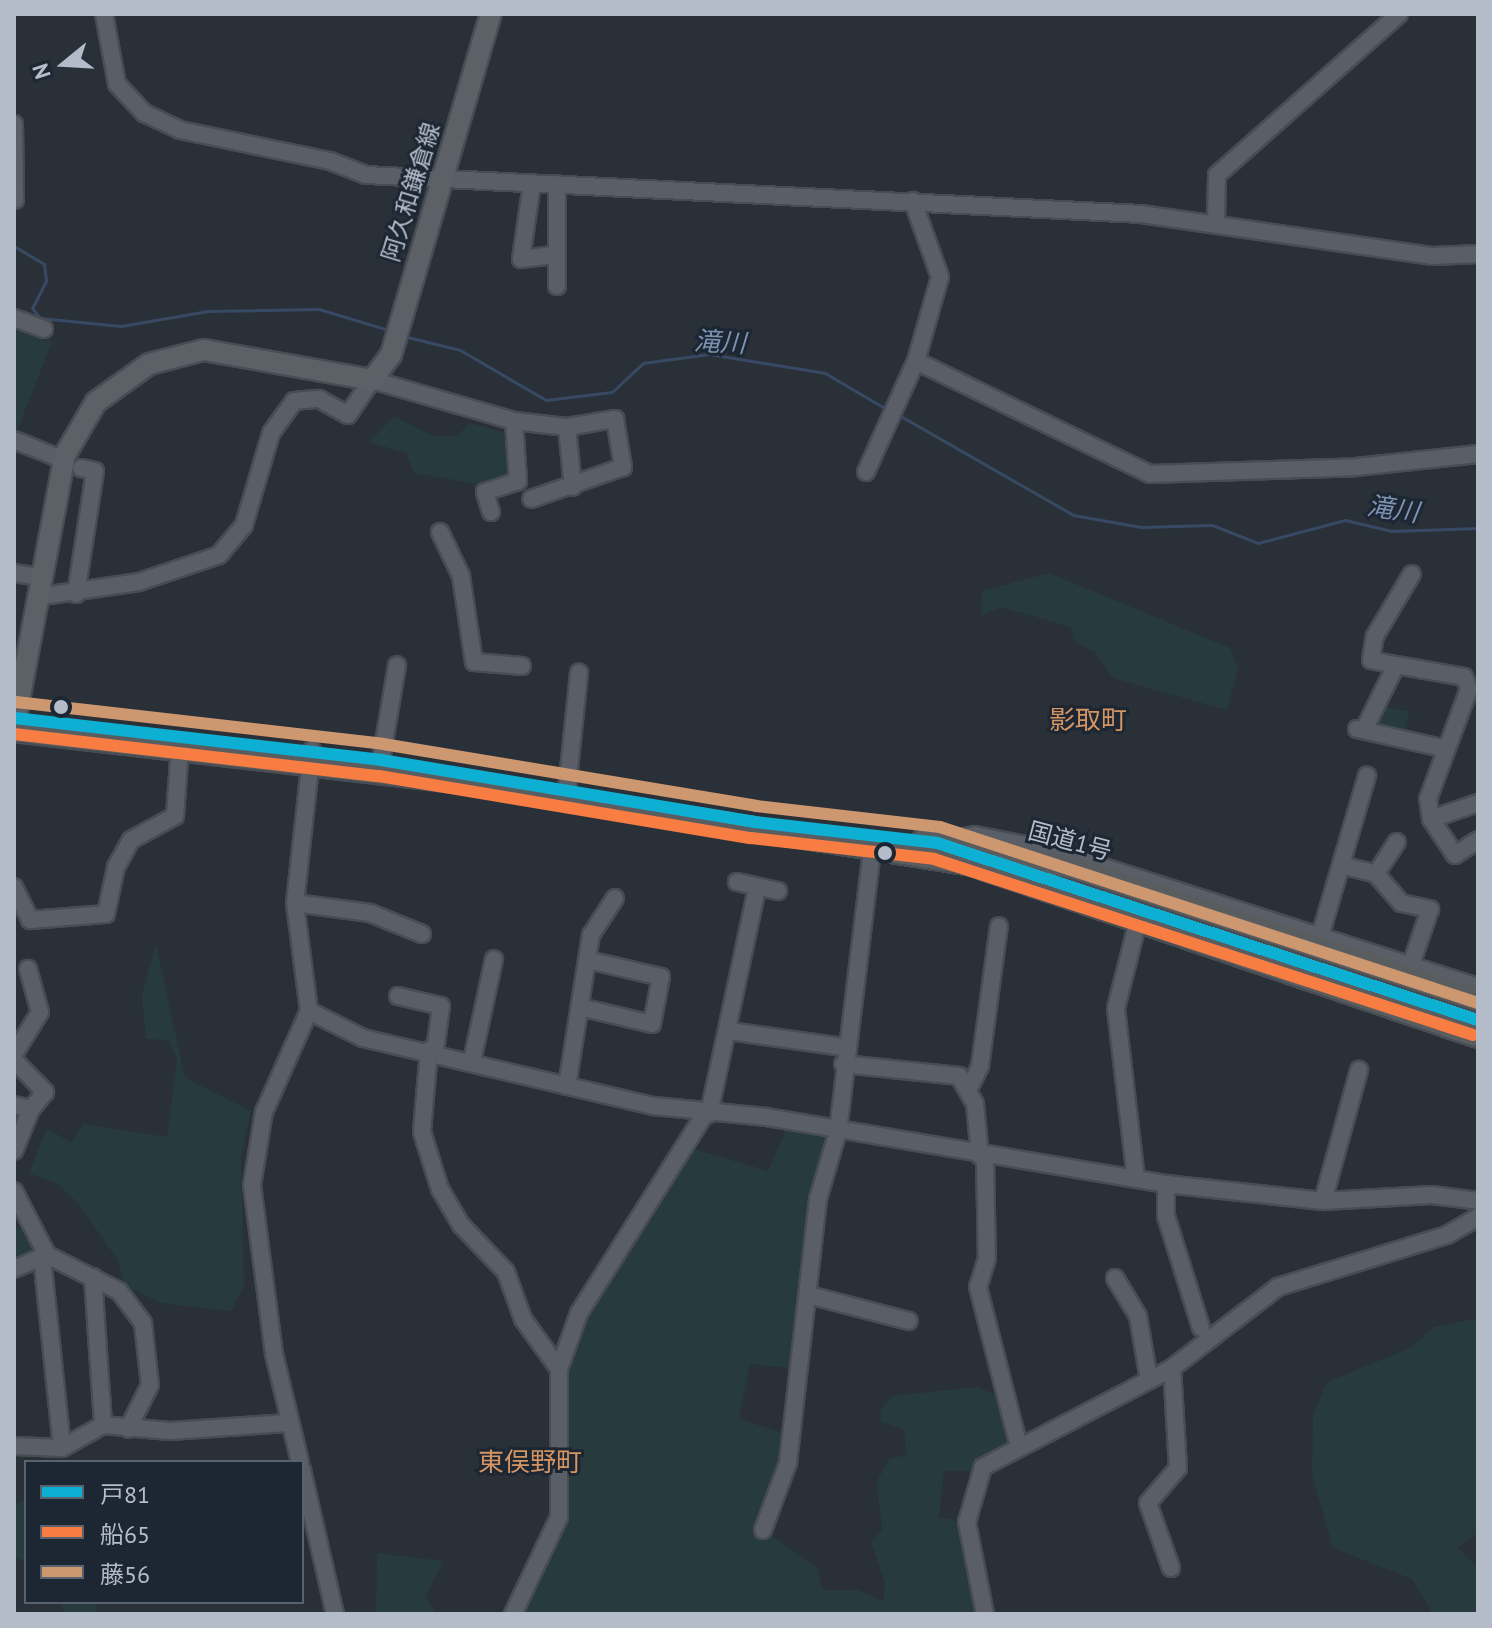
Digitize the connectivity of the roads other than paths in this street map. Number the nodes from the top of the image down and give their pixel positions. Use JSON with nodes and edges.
{"nodes":[{"id":1,"x":104,"y":14,"type":"edge"},
{"id":2,"x":477,"y":14,"type":"edge"},
{"id":3,"x":491,"y":14,"type":"edge"},
{"id":4,"x":1399,"y":14,"type":"edge"},
{"id":5,"x":14,"y":124,"type":"edge"},
{"id":6,"x":16,"y":147,"type":"edge"},
{"id":7,"x":436,"y":177,"type":"junction"},
{"id":8,"x":532,"y":183,"type":"junction"},
{"id":9,"x":557,"y":184,"type":"junction"},
{"id":10,"x":15,"y":200,"type":"edge"},
{"id":11,"x":913,"y":201,"type":"junction"},
{"id":12,"x":1216,"y":223,"type":"junction"},
{"id":13,"x":1478,"y":254,"type":"edge"},
{"id":14,"x":556,"y":255,"type":"junction"},
{"id":15,"x":557,"y":286,"type":"dead end"},
{"id":16,"x":14,"y":318,"type":"edge"},
{"id":17,"x":44,"y":329,"type":"dead end"},
{"id":18,"x":916,"y":361,"type":"junction"},
{"id":19,"x":372,"y":380,"type":"junction"},
{"id":20,"x":514,"y":421,"type":"junction"},
{"id":21,"x":567,"y":427,"type":"junction"},
{"id":22,"x":14,"y":440,"type":"edge"},
{"id":23,"x":1478,"y":454,"type":"edge"},
{"id":24,"x":72,"y":464,"type":"junction"},
{"id":25,"x":866,"y":472,"type":"dead end"},
{"id":26,"x":573,"y":487,"type":"junction"},
{"id":27,"x":531,"y":499,"type":"dead end"},
{"id":28,"x":491,"y":512,"type":"dead end"},
{"id":29,"x":440,"y":532,"type":"dead end"},
{"id":30,"x":14,"y":573,"type":"edge"},
{"id":31,"x":1412,"y":574,"type":"dead end"},
{"id":32,"x":38,"y":587,"type":"junction"},
{"id":33,"x":76,"y":594,"type":"junction"},
{"id":34,"x":397,"y":665,"type":"dead end"},
{"id":35,"x":1396,"y":665,"type":"junction"},
{"id":36,"x":522,"y":666,"type":"dead end"},
{"id":37,"x":579,"y":673,"type":"dead end"},
{"id":38,"x":14,"y":723,"type":"edge"},
{"id":39,"x":180,"y":747,"type":"junction"},
{"id":40,"x":1442,"y":748,"type":"junction"},
{"id":41,"x":311,"y":756,"type":"junction"},
{"id":42,"x":381,"y":760,"type":"junction"},
{"id":43,"x":1367,"y":776,"type":"dead end"},
{"id":44,"x":567,"y":789,"type":"junction"},
{"id":45,"x":1478,"y":803,"type":"edge"},
{"id":46,"x":1431,"y":819,"type":"junction"},
{"id":47,"x":1478,"y":840,"type":"edge"},
{"id":48,"x":1397,"y":842,"type":"dead end"},
{"id":49,"x":937,"y":843,"type":"junction"},
{"id":50,"x":872,"y":849,"type":"junction"},
{"id":51,"x":1341,"y":865,"type":"junction"},
{"id":52,"x":1376,"y":874,"type":"junction"},
{"id":53,"x":737,"y":882,"type":"dead end"},
{"id":54,"x":14,"y":887,"type":"edge"},
{"id":55,"x":757,"y":889,"type":"junction"},
{"id":56,"x":778,"y":891,"type":"dead end"},
{"id":57,"x":615,"y":898,"type":"dead end"},
{"id":58,"x":295,"y":903,"type":"junction"},
{"id":59,"x":1139,"y":917,"type":"junction"},
{"id":60,"x":999,"y":926,"type":"dead end"},
{"id":61,"x":1321,"y":933,"type":"junction"},
{"id":62,"x":422,"y":934,"type":"dead end"},
{"id":63,"x":494,"y":959,"type":"dead end"},
{"id":64,"x":588,"y":960,"type":"junction"},
{"id":65,"x":1412,"y":962,"type":"junction"},
{"id":66,"x":28,"y":969,"type":"dead end"},
{"id":67,"x":1478,"y":987,"type":"edge"},
{"id":68,"x":398,"y":996,"type":"dead end"},
{"id":69,"x":1478,"y":1000,"type":"edge"},
{"id":70,"x":584,"y":1008,"type":"junction"},
{"id":71,"x":309,"y":1011,"type":"junction"},
{"id":72,"x":1478,"y":1020,"type":"edge"},
{"id":73,"x":729,"y":1031,"type":"junction"},
{"id":74,"x":1478,"y":1034,"type":"edge"},
{"id":75,"x":432,"y":1051,"type":"junction"},
{"id":76,"x":843,"y":1056,"type":"junction"},
{"id":77,"x":14,"y":1057,"type":"edge"},
{"id":78,"x":472,"y":1061,"type":"junction"},
{"id":79,"x":1359,"y":1070,"type":"dead end"},
{"id":80,"x":567,"y":1086,"type":"junction"},
{"id":81,"x":969,"y":1088,"type":"junction"},
{"id":82,"x":14,"y":1105,"type":"edge"},
{"id":83,"x":31,"y":1109,"type":"junction"},
{"id":84,"x":707,"y":1114,"type":"junction"},
{"id":85,"x":838,"y":1131,"type":"junction"},
{"id":86,"x":14,"y":1151,"type":"edge"},
{"id":87,"x":982,"y":1157,"type":"junction"},
{"id":88,"x":1136,"y":1179,"type":"junction"},
{"id":89,"x":1166,"y":1184,"type":"junction"},
{"id":90,"x":14,"y":1191,"type":"edge"},
{"id":91,"x":1323,"y":1201,"type":"junction"},
{"id":92,"x":1478,"y":1201,"type":"edge"},
{"id":93,"x":1478,"y":1217,"type":"edge"},
{"id":94,"x":44,"y":1256,"type":"junction"},
{"id":95,"x":14,"y":1269,"type":"edge"},
{"id":96,"x":93,"y":1277,"type":"junction"},
{"id":97,"x":1115,"y":1278,"type":"dead end"},
{"id":98,"x":809,"y":1295,"type":"junction"},
{"id":99,"x":909,"y":1321,"type":"dead end"},
{"id":100,"x":1201,"y":1328,"type":"dead end"},
{"id":101,"x":1172,"y":1368,"type":"junction"},
{"id":102,"x":559,"y":1369,"type":"junction"},
{"id":103,"x":1149,"y":1380,"type":"junction"},
{"id":104,"x":288,"y":1423,"type":"junction"},
{"id":105,"x":103,"y":1425,"type":"junction"},
{"id":106,"x":128,"y":1429,"type":"junction"},
{"id":107,"x":14,"y":1446,"type":"edge"},
{"id":108,"x":1019,"y":1447,"type":"junction"},
{"id":109,"x":62,"y":1448,"type":"junction"},
{"id":110,"x":299,"y":1460,"type":"edge"},
{"id":111,"x":304,"y":1479,"type":"edge"},
{"id":112,"x":763,"y":1530,"type":"dead end"},
{"id":113,"x":1171,"y":1568,"type":"dead end"},
{"id":114,"x":335,"y":1614,"type":"edge"},
{"id":115,"x":513,"y":1614,"type":"edge"},
{"id":116,"x":985,"y":1614,"type":"edge"}],
"edges":[{"from":1,"to":7,"type":"street"},
{"from":2,"to":7,"type":"main road","name":"阿久和鎌倉線"},
{"from":3,"to":7,"type":"main road","name":"阿久和鎌倉線"},
{"from":4,"to":12,"type":"street"},
{"from":5,"to":6,"type":"street"},
{"from":6,"to":10,"type":"street"},
{"from":7,"to":8,"type":"street"},
{"from":7,"to":19,"type":"main road","name":"阿久和鎌倉線"},
{"from":8,"to":9,"type":"street"},
{"from":8,"to":14,"type":"street"},
{"from":9,"to":11,"type":"street"},
{"from":9,"to":14,"type":"street"},
{"from":11,"to":12,"type":"street"},
{"from":11,"to":18,"type":"street"},
{"from":12,"to":13,"type":"street"},
{"from":14,"to":15,"type":"street"},
{"from":16,"to":17,"type":"street"},
{"from":18,"to":23,"type":"street"},
{"from":18,"to":25,"type":"street"},
{"from":19,"to":20,"type":"street"},
{"from":19,"to":24,"type":"main road"},
{"from":19,"to":33,"type":"street"},
{"from":20,"to":21,"type":"street"},
{"from":20,"to":28,"type":"street"},
{"from":21,"to":26,"type":"street"},
{"from":21,"to":26,"type":"street"},
{"from":22,"to":24,"type":"street"},
{"from":24,"to":32,"type":"main road"},
{"from":24,"to":33,"type":"street"},
{"from":26,"to":27,"type":"street"},
{"from":29,"to":36,"type":"street"},
{"from":30,"to":32,"type":"street"},
{"from":31,"to":35,"type":"street"},
{"from":32,"to":33,"type":"street"},
{"from":32,"to":38,"type":"main road"},
{"from":34,"to":42,"type":"street"},
{"from":35,"to":40,"type":"street"},
{"from":35,"to":40,"type":"street"},
{"from":37,"to":44,"type":"street"},
{"from":38,"to":39,"type":"highway","name":"国道1号"},
{"from":38,"to":41,"type":"highway","name":"国道1号"},
{"from":39,"to":41,"type":"highway","name":"国道1号"},
{"from":39,"to":54,"type":"street"},
{"from":40,"to":46,"type":"street"},
{"from":41,"to":42,"type":"highway","name":"国道1号"},
{"from":41,"to":50,"type":"highway","name":"国道1号"},
{"from":41,"to":58,"type":"street"},
{"from":42,"to":44,"type":"highway","name":"国道1号"},
{"from":43,"to":51,"type":"street"},
{"from":44,"to":49,"type":"highway","name":"国道1号"},
{"from":45,"to":46,"type":"street"},
{"from":46,"to":47,"type":"street"},
{"from":48,"to":52,"type":"street"},
{"from":49,"to":61,"type":"street"},
{"from":49,"to":69,"type":"highway","name":"国道1号"},
{"from":49,"to":72,"type":"highway"},
{"from":50,"to":59,"type":"highway","name":"国道1号"},
{"from":50,"to":76,"type":"street"},
{"from":51,"to":52,"type":"street"},
{"from":51,"to":61,"type":"street"},
{"from":52,"to":65,"type":"street"},
{"from":53,"to":55,"type":"street"},
{"from":55,"to":56,"type":"street"},
{"from":55,"to":73,"type":"street"},
{"from":57,"to":64,"type":"street"},
{"from":58,"to":62,"type":"street"},
{"from":58,"to":71,"type":"street"},
{"from":59,"to":74,"type":"highway","name":"国道1号"},
{"from":59,"to":88,"type":"street"},
{"from":60,"to":81,"type":"street"},
{"from":61,"to":65,"type":"street"},
{"from":63,"to":78,"type":"street"},
{"from":64,"to":70,"type":"street"},
{"from":64,"to":70,"type":"street"},
{"from":65,"to":67,"type":"street"},
{"from":66,"to":77,"type":"street"},
{"from":68,"to":75,"type":"street"},
{"from":70,"to":80,"type":"street"},
{"from":71,"to":75,"type":"street"},
{"from":71,"to":104,"type":"street"},
{"from":73,"to":76,"type":"street"},
{"from":73,"to":84,"type":"street"},
{"from":75,"to":78,"type":"street"},
{"from":75,"to":102,"type":"street"},
{"from":76,"to":81,"type":"street"},
{"from":76,"to":85,"type":"street"},
{"from":77,"to":83,"type":"street"},
{"from":78,"to":80,"type":"street"},
{"from":79,"to":91,"type":"street"},
{"from":80,"to":84,"type":"street"},
{"from":81,"to":87,"type":"street"},
{"from":82,"to":83,"type":"street"},
{"from":83,"to":86,"type":"street"},
{"from":84,"to":85,"type":"street"},
{"from":84,"to":102,"type":"street"},
{"from":85,"to":87,"type":"street"},
{"from":85,"to":98,"type":"street"},
{"from":87,"to":88,"type":"street"},
{"from":87,"to":108,"type":"street"},
{"from":88,"to":89,"type":"street"},
{"from":89,"to":91,"type":"street"},
{"from":89,"to":100,"type":"street"},
{"from":90,"to":94,"type":"street"},
{"from":91,"to":92,"type":"street"},
{"from":93,"to":101,"type":"street"},
{"from":94,"to":95,"type":"street"},
{"from":94,"to":96,"type":"street"},
{"from":94,"to":109,"type":"street"},
{"from":96,"to":105,"type":"street"},
{"from":96,"to":106,"type":"street"},
{"from":97,"to":103,"type":"street"},
{"from":98,"to":99,"type":"street"},
{"from":98,"to":112,"type":"street"},
{"from":101,"to":103,"type":"street"},
{"from":101,"to":113,"type":"street"},
{"from":102,"to":115,"type":"street"},
{"from":103,"to":108,"type":"street"},
{"from":104,"to":106,"type":"street"},
{"from":104,"to":110,"type":"street"},
{"from":105,"to":106,"type":"street"},
{"from":105,"to":109,"type":"street"},
{"from":107,"to":109,"type":"street"},
{"from":108,"to":116,"type":"street"},
{"from":111,"to":114,"type":"street"}]}
